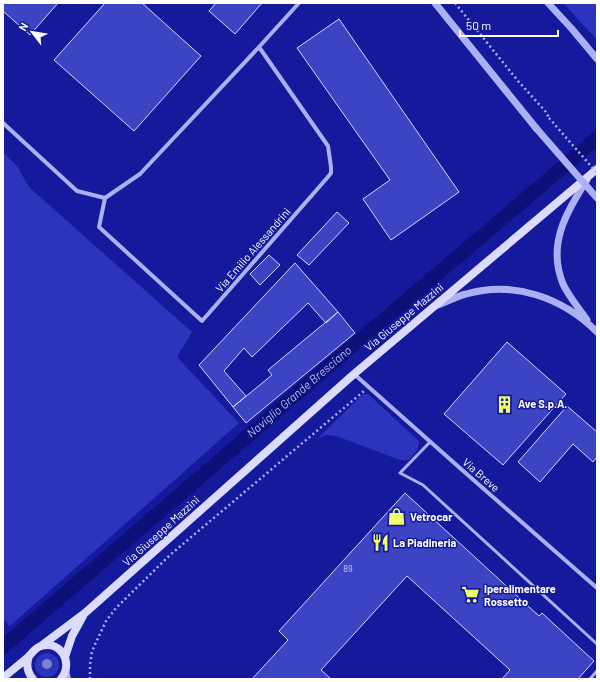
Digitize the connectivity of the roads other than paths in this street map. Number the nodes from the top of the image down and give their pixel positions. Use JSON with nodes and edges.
{"nodes":[{"id":1,"x":299,"y":3,"type":"edge"},
{"id":2,"x":435,"y":3,"type":"edge"},
{"id":3,"x":548,"y":3,"type":"edge"},
{"id":4,"x":259,"y":47,"type":"junction"},
{"id":5,"x":597,"y":59,"type":"edge"},
{"id":6,"x":3,"y":123,"type":"edge"},
{"id":7,"x":597,"y":168,"type":"edge"},
{"id":8,"x":594,"y":174,"type":"edge"},
{"id":9,"x":105,"y":198,"type":"junction"},
{"id":10,"x":597,"y":198,"type":"edge"},
{"id":11,"x":432,"y":308,"type":"junction"},
{"id":12,"x":590,"y":326,"type":"junction"},
{"id":13,"x":597,"y":332,"type":"edge"},
{"id":14,"x":354,"y":374,"type":"junction"},
{"id":15,"x":430,"y":442,"type":"junction"},
{"id":16,"x":597,"y":588,"type":"edge"},
{"id":17,"x":85,"y":613,"type":"junction"},
{"id":18,"x":597,"y":644,"type":"edge"},
{"id":19,"x":41,"y":646,"type":"junction"},
{"id":20,"x":29,"y":656,"type":"junction"},
{"id":21,"x":65,"y":657,"type":"junction"},
{"id":22,"x":66,"y":668,"type":"junction"},
{"id":23,"x":597,"y":671,"type":"edge"},
{"id":24,"x":3,"y":678,"type":"edge"},
{"id":25,"x":33,"y":679,"type":"edge"},
{"id":26,"x":61,"y":679,"type":"edge"},
{"id":27,"x":69,"y":679,"type":"edge"},
{"id":28,"x":590,"y":679,"type":"edge"}],
"edges":[{"from":1,"to":4,"type":"street"},
{"from":2,"to":10,"type":"street","bridge":true},
{"from":3,"to":5,"type":"street"},
{"from":4,"to":9,"type":"street"},
{"from":4,"to":9,"type":"street","name":"Via Emilio Alessandrini"},
{"from":6,"to":9,"type":"street"},
{"from":7,"to":8,"type":"main road","name":"Via Giuseppe Mazzini"},
{"from":8,"to":11,"type":"main road","name":"Via Giuseppe Mazzini"},
{"from":8,"to":12,"type":"street"},
{"from":11,"to":12,"type":"street"},
{"from":11,"to":14,"type":"main road","name":"Via Giuseppe Mazzini"},
{"from":12,"to":13,"type":"street"},
{"from":14,"to":15,"type":"street","name":"Via Breve"},
{"from":14,"to":17,"type":"main road","name":"Via Giuseppe Mazzini"},
{"from":15,"to":16,"type":"street","name":"Via Breve"},
{"from":15,"to":18,"type":"lane"},
{"from":17,"to":19,"type":"main road","name":"Via Giuseppe Mazzini"},
{"from":17,"to":21,"type":"main road","name":"Via Giuseppe Mazzini"},
{"from":19,"to":20,"type":"main road","name":"Via Giuseppe Mazzini"},
{"from":19,"to":21,"type":"main road"},
{"from":20,"to":24,"type":"main road","name":"Via Giuseppe Mazzini"},
{"from":20,"to":25,"type":"main road"},
{"from":21,"to":22,"type":"main road"},
{"from":22,"to":26,"type":"main road"},
{"from":22,"to":27,"type":"street"},
{"from":23,"to":28,"type":"lane"}]}
